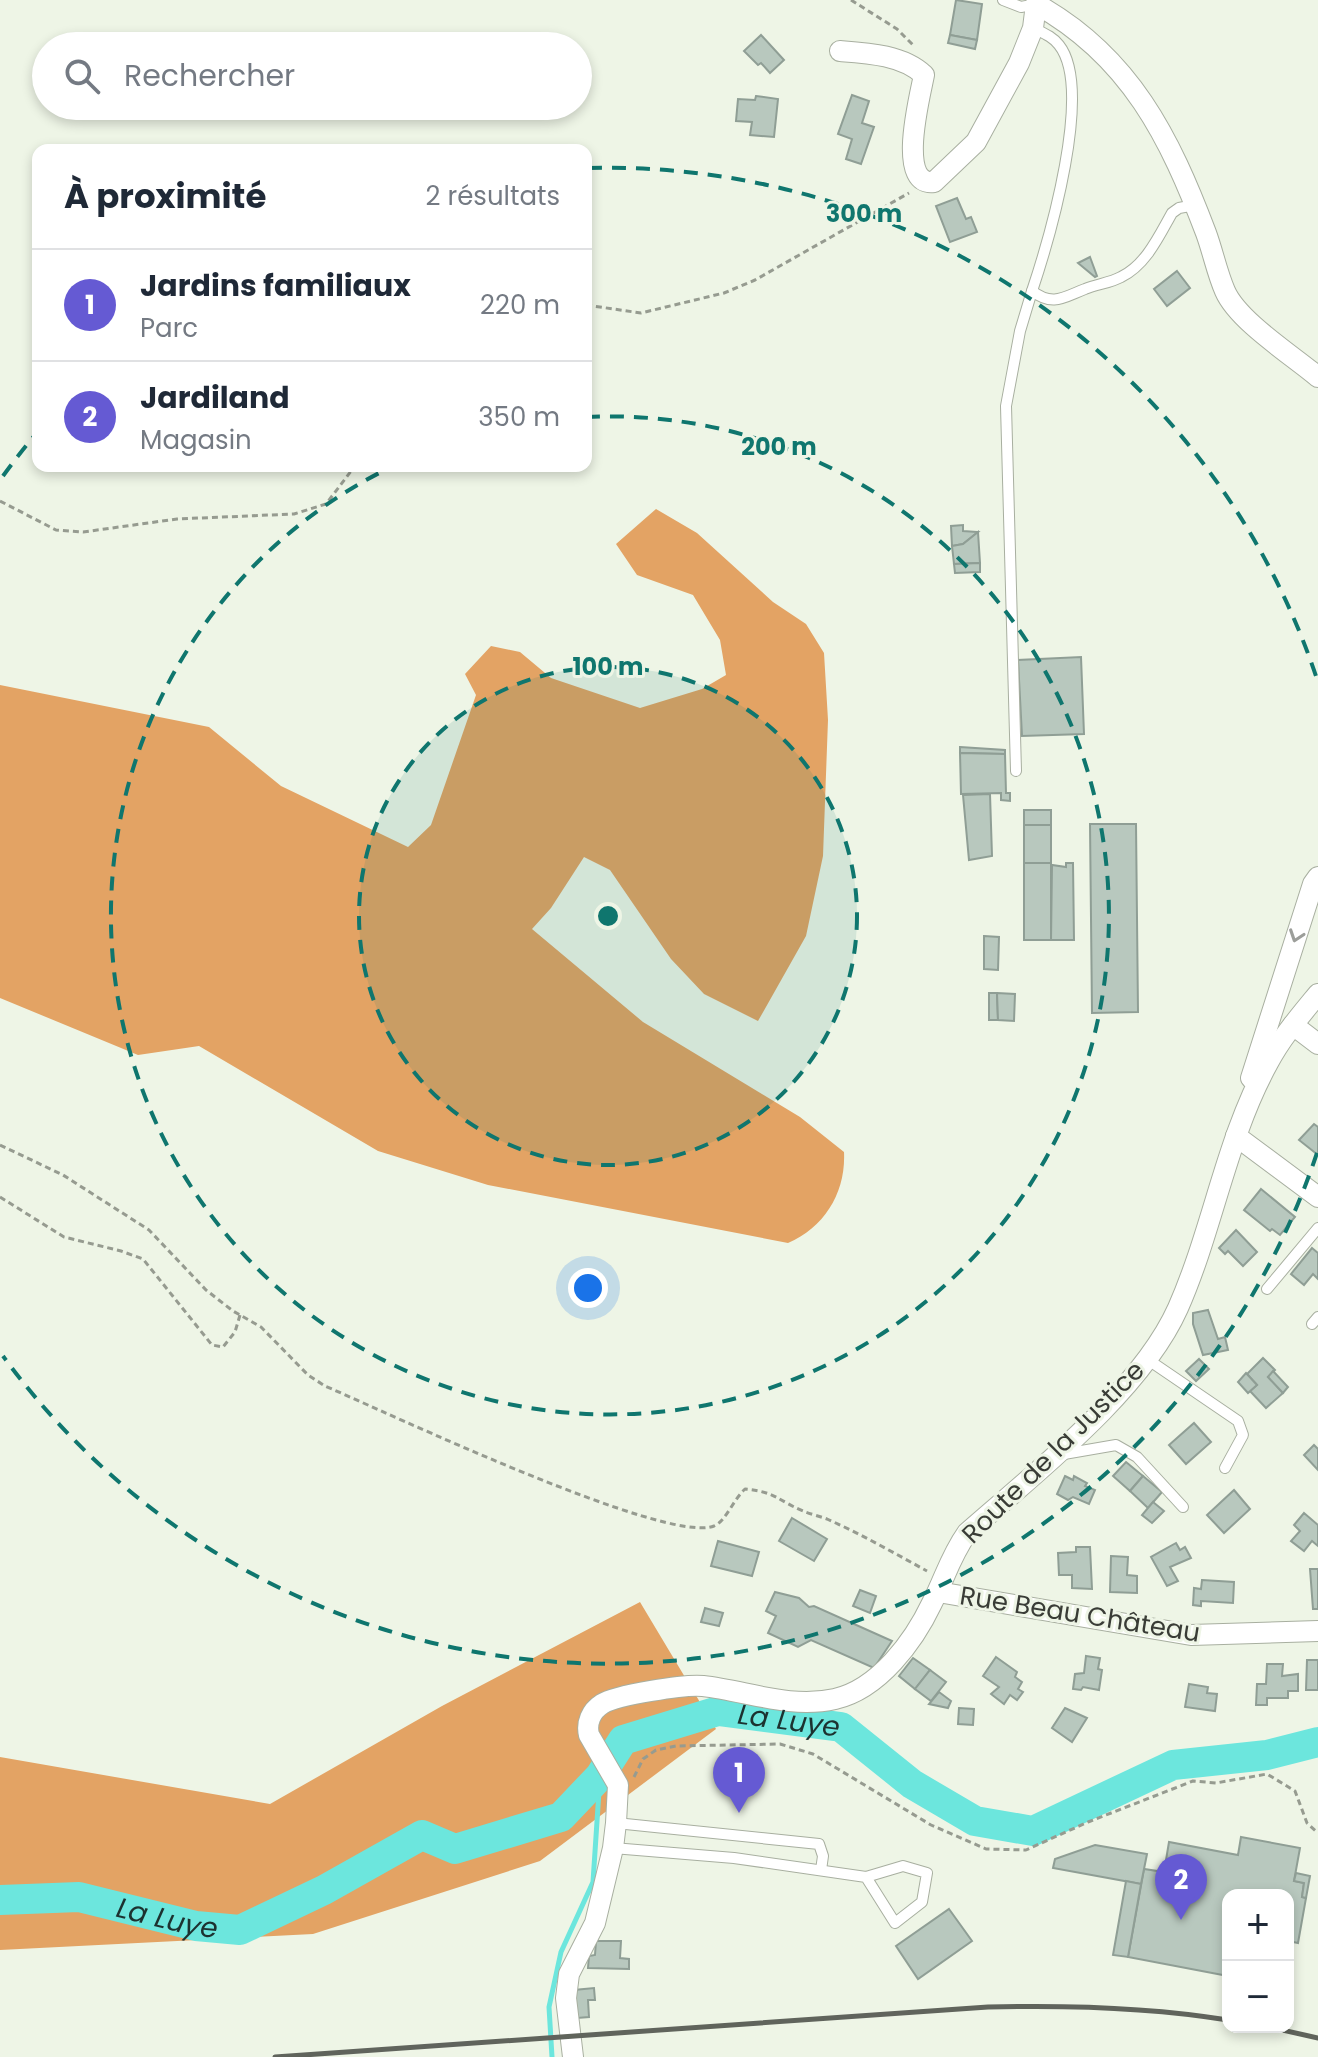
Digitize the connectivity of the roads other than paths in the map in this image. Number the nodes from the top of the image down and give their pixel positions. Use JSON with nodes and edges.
{"nodes":[{"id":1,"x":1003,"y":0,"type":"edge"},
{"id":2,"x":1034,"y":2,"type":"edge"},
{"id":3,"x":1033,"y":28,"type":"junction"},
{"id":4,"x":840,"y":51,"type":"dead end"},
{"id":5,"x":1195,"y":205,"type":"junction"},
{"id":6,"x":1032,"y":291,"type":"junction"},
{"id":7,"x":1318,"y":377,"type":"edge"},
{"id":8,"x":1016,"y":771,"type":"dead end"},
{"id":9,"x":1318,"y":877,"type":"edge"},
{"id":10,"x":1318,"y":994,"type":"edge"},
{"id":11,"x":1276,"y":995,"type":"junction"},
{"id":12,"x":1297,"y":1020,"type":"junction"},
{"id":13,"x":1318,"y":1044,"type":"edge"},
{"id":14,"x":1236,"y":1136,"type":"junction"},
{"id":15,"x":1318,"y":1197,"type":"edge"},
{"id":16,"x":1318,"y":1228,"type":"edge"},
{"id":17,"x":1267,"y":1289,"type":"dead end"},
{"id":18,"x":1147,"y":1359,"type":"junction"},
{"id":19,"x":1054,"y":1456,"type":"junction"},
{"id":20,"x":1225,"y":1468,"type":"dead end"},
{"id":21,"x":1183,"y":1507,"type":"dead end"},
{"id":22,"x":940,"y":1584,"type":"junction"},
{"id":23,"x":1318,"y":1631,"type":"edge"},
{"id":24,"x":616,"y":1823,"type":"junction"},
{"id":25,"x":613,"y":1848,"type":"junction"},
{"id":26,"x":821,"y":1870,"type":"junction"},
{"id":27,"x":866,"y":1877,"type":"junction"},
{"id":28,"x":573,"y":2057,"type":"edge"}],
"edges":[{"from":1,"to":2,"type":"lane"},
{"from":2,"to":3,"type":"street"},
{"from":2,"to":5,"type":"street"},
{"from":3,"to":4,"type":"street"},
{"from":3,"to":6,"type":"lane"},
{"from":5,"to":6,"type":"lane"},
{"from":5,"to":7,"type":"street"},
{"from":6,"to":8,"type":"lane"},
{"from":9,"to":11,"type":"street","name":"Route de la Justice","one_way":true},
{"from":10,"to":12,"type":"street","name":"Route de la Justice"},
{"from":11,"to":12,"type":"street"},
{"from":11,"to":14,"type":"street","name":"Route de la Justice"},
{"from":12,"to":13,"type":"street"},
{"from":12,"to":14,"type":"street","name":"Route de la Justice"},
{"from":14,"to":15,"type":"street"},
{"from":14,"to":18,"type":"street","name":"Route de la Justice"},
{"from":16,"to":17,"type":"lane"},
{"from":18,"to":19,"type":"street","name":"Route de la Justice"},
{"from":18,"to":20,"type":"lane"},
{"from":19,"to":21,"type":"lane"},
{"from":19,"to":22,"type":"street","name":"Route de la Justice"},
{"from":22,"to":23,"type":"street","name":"Rue Beau Château"},
{"from":22,"to":24,"type":"street","name":"Route de la Justice"},
{"from":24,"to":25,"type":"street"},
{"from":24,"to":26,"type":"lane"},
{"from":25,"to":26,"type":"lane"},
{"from":25,"to":28,"type":"street"},
{"from":26,"to":27,"type":"lane"},
{"from":27,"to":27,"type":"lane"}]}
